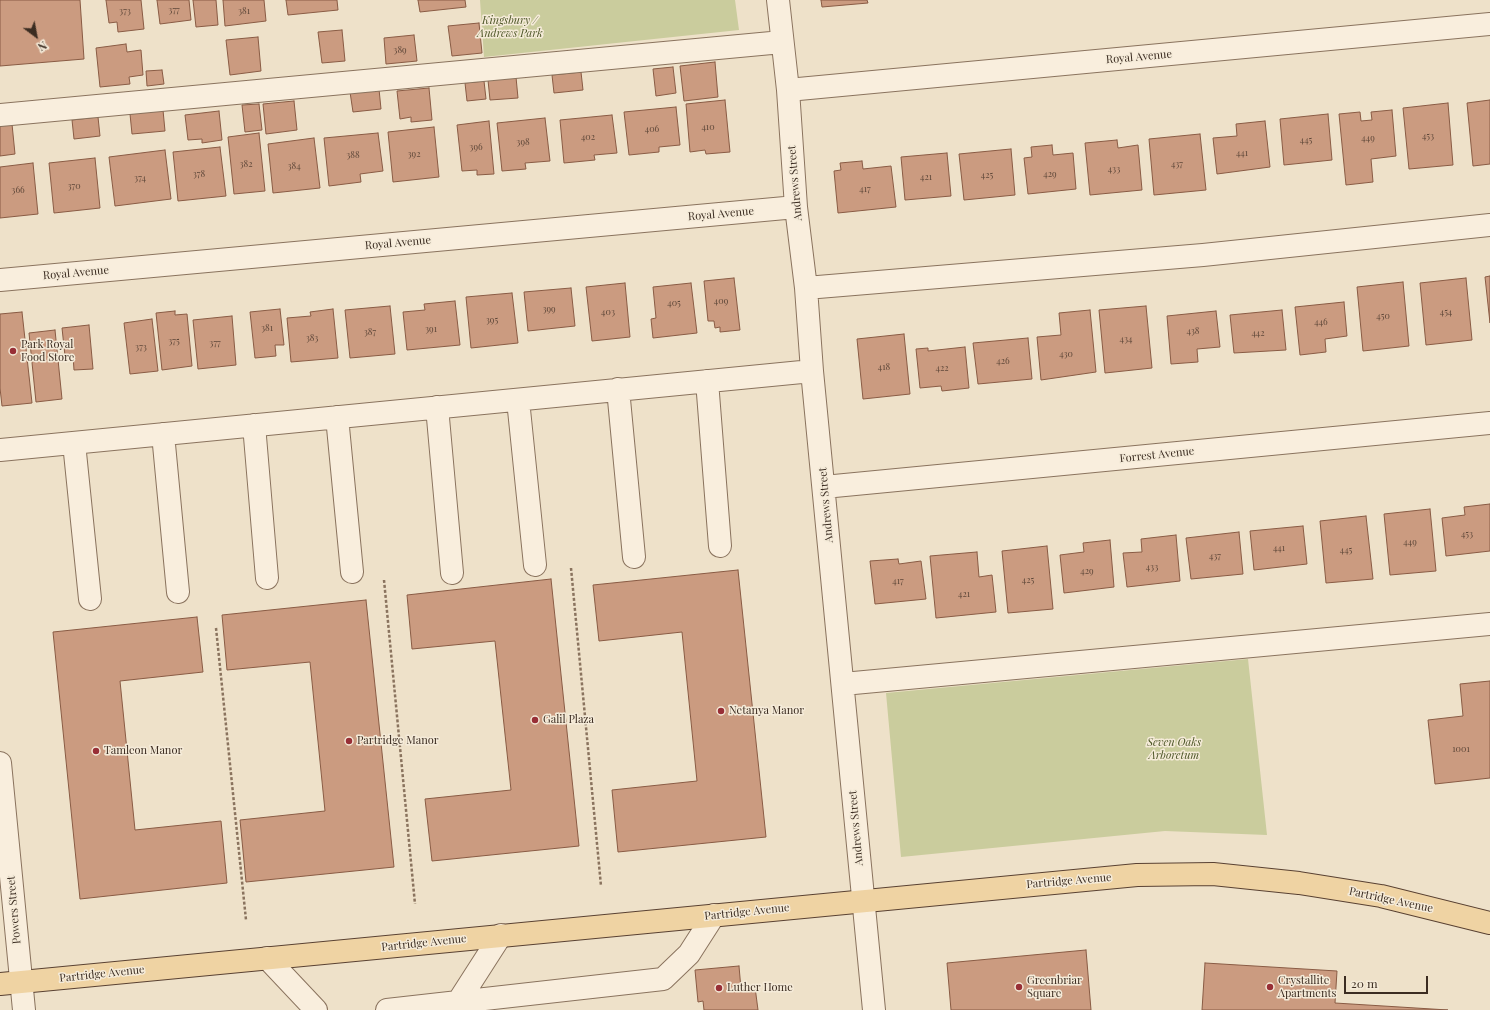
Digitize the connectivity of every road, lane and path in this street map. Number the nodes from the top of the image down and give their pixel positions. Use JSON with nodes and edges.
{"nodes":[{"id":1,"x":778,"y":0,"type":"edge"},
{"id":2,"x":1490,"y":24,"type":"edge"},
{"id":3,"x":782,"y":42,"type":"junction"},
{"id":4,"x":788,"y":90,"type":"junction"},
{"id":5,"x":0,"y":115,"type":"edge"},
{"id":6,"x":796,"y":207,"type":"junction"},
{"id":7,"x":1490,"y":225,"type":"edge"},
{"id":8,"x":0,"y":280,"type":"edge"},
{"id":9,"x":806,"y":288,"type":"junction"},
{"id":10,"x":812,"y":371,"type":"junction"},
{"id":11,"x":707,"y":381,"type":"junction"},
{"id":12,"x":618,"y":389,"type":"junction"},
{"id":13,"x":518,"y":400,"type":"junction"},
{"id":14,"x":436,"y":407,"type":"junction"},
{"id":15,"x":337,"y":417,"type":"junction"},
{"id":16,"x":1490,"y":423,"type":"edge"},
{"id":17,"x":254,"y":425,"type":"junction"},
{"id":18,"x":162,"y":434,"type":"junction"},
{"id":19,"x":74,"y":443,"type":"junction"},
{"id":20,"x":0,"y":450,"type":"edge"},
{"id":21,"x":824,"y":487,"type":"junction"},
{"id":22,"x":720,"y":546,"type":"dead end"},
{"id":23,"x":634,"y":557,"type":"dead end"},
{"id":24,"x":535,"y":565,"type":"dead end"},
{"id":25,"x":571,"y":568,"type":"dead end"},
{"id":26,"x":352,"y":572,"type":"dead end"},
{"id":27,"x":452,"y":573,"type":"dead end"},
{"id":28,"x":267,"y":578,"type":"dead end"},
{"id":29,"x":384,"y":580,"type":"dead end"},
{"id":30,"x":178,"y":592,"type":"dead end"},
{"id":31,"x":90,"y":599,"type":"dead end"},
{"id":32,"x":1490,"y":624,"type":"edge"},
{"id":33,"x":216,"y":628,"type":"dead end"},
{"id":34,"x":843,"y":684,"type":"junction"},
{"id":35,"x":0,"y":763,"type":"edge"},
{"id":36,"x":601,"y":886,"type":"dead end"},
{"id":37,"x":863,"y":900,"type":"junction"},
{"id":38,"x":415,"y":904,"type":"dead end"},
{"id":39,"x":714,"y":915,"type":"junction"},
{"id":40,"x":1480,"y":917,"type":"edge"},
{"id":41,"x":246,"y":920,"type":"dead end"},
{"id":42,"x":1490,"y":923,"type":"edge"},
{"id":43,"x":501,"y":935,"type":"junction"},
{"id":44,"x":267,"y":958,"type":"junction"},
{"id":45,"x":10,"y":983,"type":"edge"},
{"id":46,"x":458,"y":1002,"type":"junction"},
{"id":47,"x":24,"y":1010,"type":"edge"},
{"id":48,"x":316,"y":1010,"type":"edge"},
{"id":49,"x":387,"y":1010,"type":"edge"},
{"id":50,"x":874,"y":1010,"type":"edge"}],
"edges":[{"from":1,"to":3,"type":"street","name":"Andrews Street"},
{"from":2,"to":4,"type":"street","name":"Royal Avenue"},
{"from":3,"to":4,"type":"street","name":"Andrews Street"},
{"from":3,"to":5,"type":"street"},
{"from":4,"to":6,"type":"street","name":"Andrews Street"},
{"from":6,"to":8,"type":"street","name":"Royal Avenue"},
{"from":6,"to":9,"type":"street","name":"Andrews Street"},
{"from":7,"to":9,"type":"street"},
{"from":9,"to":10,"type":"street","name":"Andrews Street"},
{"from":10,"to":11,"type":"street"},
{"from":10,"to":21,"type":"street","name":"Andrews Street"},
{"from":11,"to":12,"type":"street"},
{"from":11,"to":22,"type":"street"},
{"from":12,"to":13,"type":"street"},
{"from":12,"to":23,"type":"street"},
{"from":13,"to":14,"type":"street"},
{"from":13,"to":24,"type":"street"},
{"from":14,"to":15,"type":"street"},
{"from":14,"to":27,"type":"street"},
{"from":15,"to":17,"type":"street"},
{"from":15,"to":26,"type":"street"},
{"from":16,"to":21,"type":"street","name":"Forrest Avenue"},
{"from":17,"to":18,"type":"street"},
{"from":17,"to":28,"type":"street"},
{"from":18,"to":19,"type":"street"},
{"from":18,"to":30,"type":"street"},
{"from":19,"to":20,"type":"street"},
{"from":19,"to":31,"type":"street"},
{"from":21,"to":34,"type":"street","name":"Andrews Street"},
{"from":25,"to":36,"type":"path"},
{"from":29,"to":38,"type":"path"},
{"from":32,"to":34,"type":"street"},
{"from":33,"to":41,"type":"path"},
{"from":34,"to":37,"type":"street","name":"Andrews Street"},
{"from":35,"to":45,"type":"street","name":"Powers Street"},
{"from":37,"to":39,"type":"main road","name":"Partridge Avenue"},
{"from":37,"to":40,"type":"main road","name":"Partridge Avenue"},
{"from":37,"to":50,"type":"street","name":"Andrews Street"},
{"from":39,"to":43,"type":"main road","name":"Partridge Avenue"},
{"from":39,"to":46,"type":"street"},
{"from":40,"to":42,"type":"main road","name":"Partridge Avenue"},
{"from":43,"to":44,"type":"main road","name":"Partridge Avenue"},
{"from":43,"to":46,"type":"street"},
{"from":44,"to":45,"type":"main road","name":"Partridge Avenue"},
{"from":44,"to":48,"type":"street"},
{"from":45,"to":47,"type":"street","name":"Powers Street"},
{"from":46,"to":49,"type":"street"}]}
